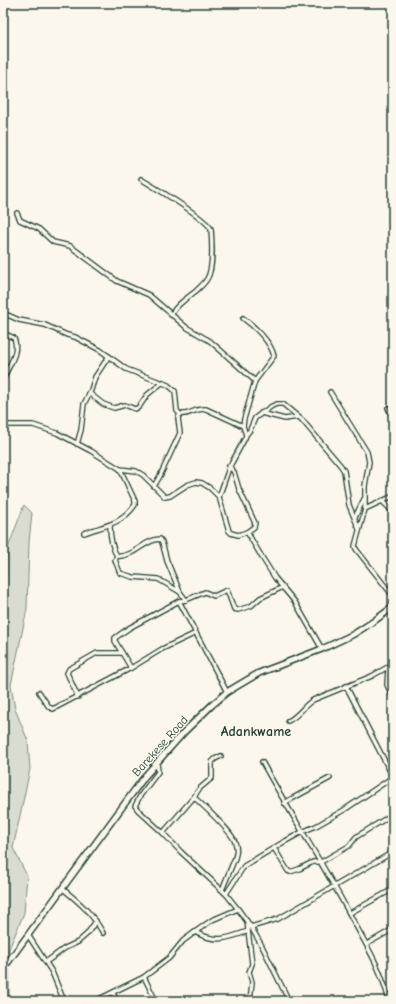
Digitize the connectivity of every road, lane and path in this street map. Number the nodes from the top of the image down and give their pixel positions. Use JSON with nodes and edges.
{"nodes":[{"id":1,"x":141,"y":178,"type":"dead end"},
{"id":2,"x":17,"y":213,"type":"dead end"},
{"id":3,"x":3,"y":314,"type":"edge"},
{"id":4,"x":171,"y":315,"type":"junction"},
{"id":5,"x":243,"y":318,"type":"dead end"},
{"id":6,"x":3,"y":333,"type":"edge"},
{"id":7,"x":109,"y":356,"type":"junction"},
{"id":8,"x":3,"y":380,"type":"edge"},
{"id":9,"x":255,"y":381,"type":"junction"},
{"id":10,"x":163,"y":382,"type":"junction"},
{"id":11,"x":330,"y":392,"type":"dead end"},
{"id":12,"x":89,"y":393,"type":"junction"},
{"id":13,"x":388,"y":408,"type":"dead end"},
{"id":14,"x":261,"y":413,"type":"junction"},
{"id":15,"x":180,"y":414,"type":"junction"},
{"id":16,"x":298,"y":417,"type":"junction"},
{"id":17,"x":393,"y":417,"type":"edge"},
{"id":18,"x":3,"y":425,"type":"edge"},
{"id":19,"x":244,"y":426,"type":"junction"},
{"id":20,"x":246,"y":435,"type":"junction"},
{"id":21,"x":77,"y":444,"type":"junction"},
{"id":22,"x":229,"y":466,"type":"junction"},
{"id":23,"x":120,"y":469,"type":"junction"},
{"id":24,"x":154,"y":486,"type":"junction"},
{"id":25,"x":393,"y":496,"type":"edge"},
{"id":26,"x":219,"y":497,"type":"junction"},
{"id":27,"x":365,"y":498,"type":"junction"},
{"id":28,"x":382,"y":501,"type":"junction"},
{"id":29,"x":365,"y":509,"type":"junction"},
{"id":30,"x":393,"y":512,"type":"edge"},
{"id":31,"x":355,"y":517,"type":"junction"},
{"id":32,"x":110,"y":525,"type":"junction"},
{"id":33,"x":360,"y":529,"type":"junction"},
{"id":34,"x":247,"y":532,"type":"junction"},
{"id":35,"x":84,"y":533,"type":"dead end"},
{"id":36,"x":117,"y":556,"type":"junction"},
{"id":37,"x":283,"y":587,"type":"junction"},
{"id":38,"x":180,"y":592,"type":"junction"},
{"id":39,"x":393,"y":596,"type":"edge"},
{"id":40,"x":179,"y":600,"type":"junction"},
{"id":41,"x":186,"y":600,"type":"junction"},
{"id":42,"x":391,"y":608,"type":"edge"},
{"id":43,"x":393,"y":615,"type":"edge"},
{"id":44,"x":196,"y":633,"type":"junction"},
{"id":45,"x":322,"y":649,"type":"junction"},
{"id":46,"x":122,"y":653,"type":"junction"},
{"id":47,"x":393,"y":664,"type":"edge"},
{"id":48,"x":131,"y":668,"type":"junction"},
{"id":49,"x":388,"y":668,"type":"junction"},
{"id":50,"x":346,"y":686,"type":"junction"},
{"id":51,"x":39,"y":692,"type":"dead end"},
{"id":52,"x":227,"y":692,"type":"junction"},
{"id":53,"x":78,"y":697,"type":"junction"},
{"id":54,"x":393,"y":697,"type":"edge"},
{"id":55,"x":288,"y":721,"type":"dead end"},
{"id":56,"x":220,"y":756,"type":"dead end"},
{"id":57,"x":157,"y":762,"type":"junction"},
{"id":58,"x":262,"y":762,"type":"dead end"},
{"id":59,"x":393,"y":777,"type":"edge"},
{"id":60,"x":330,"y":778,"type":"dead end"},
{"id":61,"x":194,"y":797,"type":"junction"},
{"id":62,"x":284,"y":803,"type":"junction"},
{"id":63,"x":393,"y":814,"type":"edge"},
{"id":64,"x":163,"y":832,"type":"junction"},
{"id":65,"x":302,"y":832,"type":"junction"},
{"id":66,"x":274,"y":848,"type":"junction"},
{"id":67,"x":393,"y":852,"type":"edge"},
{"id":68,"x":321,"y":862,"type":"junction"},
{"id":69,"x":335,"y":886,"type":"junction"},
{"id":70,"x":63,"y":889,"type":"junction"},
{"id":71,"x":393,"y":889,"type":"edge"},
{"id":72,"x":222,"y":890,"type":"junction"},
{"id":73,"x":226,"y":894,"type":"junction"},
{"id":74,"x":238,"y":909,"type":"junction"},
{"id":75,"x":350,"y":913,"type":"junction"},
{"id":76,"x":246,"y":920,"type":"junction"},
{"id":77,"x":96,"y":921,"type":"junction"},
{"id":78,"x":251,"y":927,"type":"junction"},
{"id":79,"x":393,"y":929,"type":"edge"},
{"id":80,"x":248,"y":931,"type":"junction"},
{"id":81,"x":195,"y":932,"type":"junction"},
{"id":82,"x":103,"y":933,"type":"dead end"},
{"id":83,"x":28,"y":935,"type":"junction"},
{"id":84,"x":367,"y":944,"type":"junction"},
{"id":85,"x":46,"y":962,"type":"junction"},
{"id":86,"x":3,"y":969,"type":"edge"},
{"id":87,"x":144,"y":977,"type":"junction"},
{"id":88,"x":113,"y":993,"type":"junction"},
{"id":89,"x":288,"y":1000,"type":"edge"},
{"id":90,"x":64,"y":1001,"type":"edge"},
{"id":91,"x":95,"y":1001,"type":"edge"},
{"id":92,"x":117,"y":1001,"type":"edge"},
{"id":93,"x":156,"y":1001,"type":"edge"},
{"id":94,"x":250,"y":1001,"type":"edge"},
{"id":95,"x":283,"y":1001,"type":"edge"},
{"id":96,"x":389,"y":1001,"type":"edge"}],
"edges":[{"from":1,"to":4,"type":"street"},
{"from":2,"to":4,"type":"street"},
{"from":3,"to":7,"type":"street"},
{"from":4,"to":9,"type":"street"},
{"from":5,"to":9,"type":"street"},
{"from":6,"to":8,"type":"street"},
{"from":7,"to":10,"type":"street"},
{"from":7,"to":12,"type":"street"},
{"from":9,"to":19,"type":"street"},
{"from":10,"to":12,"type":"street"},
{"from":10,"to":15,"type":"street"},
{"from":11,"to":27,"type":"street"},
{"from":12,"to":21,"type":"street"},
{"from":13,"to":17,"type":"street"},
{"from":14,"to":16,"type":"street"},
{"from":14,"to":16,"type":"street"},
{"from":14,"to":20,"type":"street"},
{"from":15,"to":19,"type":"street"},
{"from":15,"to":24,"type":"street"},
{"from":16,"to":31,"type":"street"},
{"from":18,"to":21,"type":"street"},
{"from":19,"to":20,"type":"street"},
{"from":20,"to":22,"type":"street"},
{"from":21,"to":23,"type":"street"},
{"from":22,"to":26,"type":"street"},
{"from":22,"to":34,"type":"street"},
{"from":23,"to":24,"type":"street"},
{"from":23,"to":32,"type":"street"},
{"from":24,"to":26,"type":"street"},
{"from":25,"to":28,"type":"street"},
{"from":26,"to":34,"type":"street"},
{"from":27,"to":29,"type":"street"},
{"from":27,"to":31,"type":"street"},
{"from":28,"to":29,"type":"street"},
{"from":28,"to":30,"type":"street"},
{"from":29,"to":33,"type":"street"},
{"from":31,"to":33,"type":"street"},
{"from":32,"to":35,"type":"street"},
{"from":32,"to":36,"type":"street"},
{"from":33,"to":39,"type":"street"},
{"from":34,"to":37,"type":"street"},
{"from":36,"to":38,"type":"street"},
{"from":36,"to":38,"type":"street"},
{"from":37,"to":41,"type":"street"},
{"from":37,"to":45,"type":"street"},
{"from":38,"to":41,"type":"street"},
{"from":40,"to":41,"type":"street"},
{"from":40,"to":44,"type":"street"},
{"from":40,"to":46,"type":"street"},
{"from":42,"to":43,"type":"street"},
{"from":42,"to":45,"type":"main road","name":"Barekese Road"},
{"from":44,"to":48,"type":"street"},
{"from":44,"to":52,"type":"street"},
{"from":45,"to":52,"type":"main road","name":"Barekese Road"},
{"from":46,"to":48,"type":"street"},
{"from":46,"to":53,"type":"street"},
{"from":47,"to":49,"type":"street"},
{"from":48,"to":53,"type":"street"},
{"from":49,"to":50,"type":"street"},
{"from":49,"to":54,"type":"street"},
{"from":50,"to":55,"type":"street"},
{"from":50,"to":59,"type":"street"},
{"from":51,"to":53,"type":"street"},
{"from":52,"to":57,"type":"main road","name":"Barekese Road"},
{"from":56,"to":61,"type":"street"},
{"from":57,"to":64,"type":"street"},
{"from":57,"to":70,"type":"main road","name":"Barekese Road"},
{"from":58,"to":62,"type":"street"},
{"from":59,"to":65,"type":"street"},
{"from":60,"to":62,"type":"street"},
{"from":61,"to":64,"type":"street"},
{"from":61,"to":72,"type":"street"},
{"from":62,"to":65,"type":"street"},
{"from":63,"to":68,"type":"street"},
{"from":64,"to":72,"type":"street"},
{"from":65,"to":66,"type":"street"},
{"from":65,"to":68,"type":"street"},
{"from":66,"to":68,"type":"street"},
{"from":66,"to":73,"type":"street"},
{"from":67,"to":69,"type":"street"},
{"from":68,"to":69,"type":"street"},
{"from":69,"to":75,"type":"street"},
{"from":69,"to":78,"type":"street"},
{"from":70,"to":77,"type":"street"},
{"from":70,"to":83,"type":"main road","name":"Barekese Road"},
{"from":71,"to":75,"type":"street"},
{"from":72,"to":73,"type":"street"},
{"from":73,"to":74,"type":"street"},
{"from":74,"to":76,"type":"street"},
{"from":74,"to":81,"type":"street"},
{"from":75,"to":84,"type":"street"},
{"from":76,"to":78,"type":"street"},
{"from":76,"to":80,"type":"street"},
{"from":77,"to":82,"type":"street"},
{"from":77,"to":85,"type":"street"},
{"from":78,"to":89,"type":"street"},
{"from":79,"to":84,"type":"street"},
{"from":80,"to":81,"type":"street"},
{"from":80,"to":94,"type":"street"},
{"from":81,"to":87,"type":"street"},
{"from":83,"to":85,"type":"street"},
{"from":83,"to":86,"type":"main road","name":"Barekese Road"},
{"from":84,"to":96,"type":"street"},
{"from":85,"to":90,"type":"street"},
{"from":87,"to":88,"type":"street"},
{"from":87,"to":93,"type":"street"},
{"from":88,"to":91,"type":"street"},
{"from":88,"to":92,"type":"street"},
{"from":89,"to":95,"type":"street"}]}
